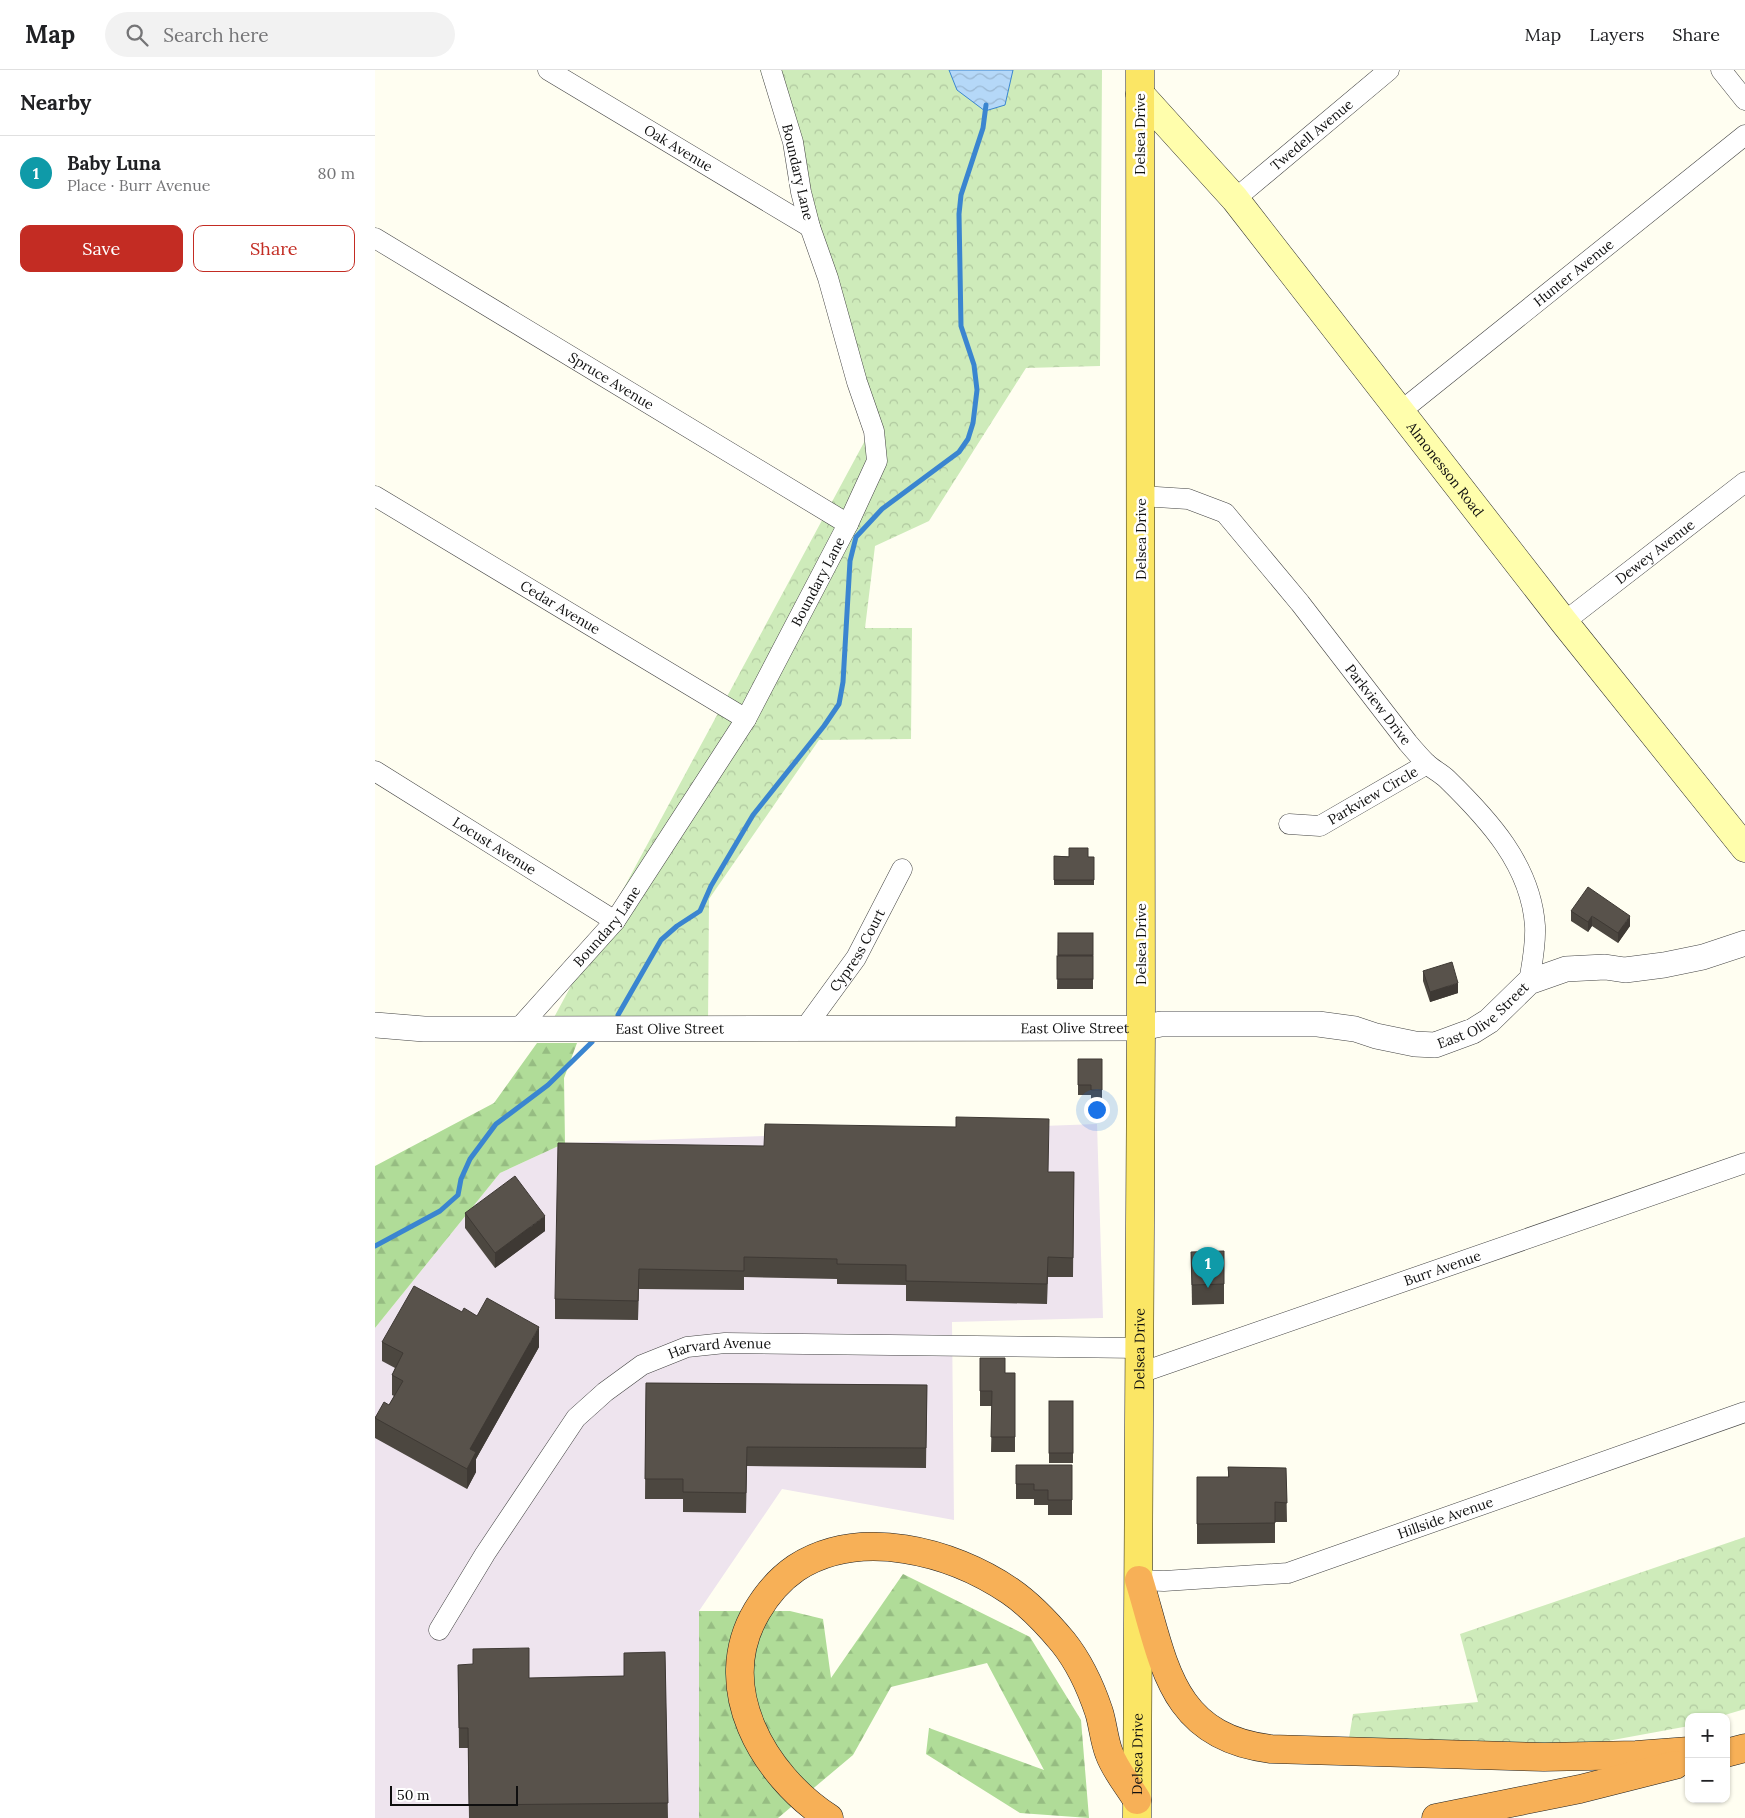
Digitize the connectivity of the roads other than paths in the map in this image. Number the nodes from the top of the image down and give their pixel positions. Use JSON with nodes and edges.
{"nodes":[{"id":1,"x":548,"y":70,"type":"edge"},
{"id":2,"x":771,"y":70,"type":"edge"},
{"id":3,"x":1389,"y":70,"type":"edge"},
{"id":4,"x":1721,"y":70,"type":"edge"},
{"id":5,"x":1140,"y":82,"type":"edge"},
{"id":6,"x":1745,"y":100,"type":"edge"},
{"id":7,"x":1745,"y":135,"type":"edge"},
{"id":8,"x":1235,"y":199,"type":"junction"},
{"id":9,"x":810,"y":227,"type":"junction"},
{"id":10,"x":375,"y":238,"type":"edge"},
{"id":11,"x":1401,"y":411,"type":"junction"},
{"id":12,"x":1745,"y":482,"type":"edge"},
{"id":13,"x":375,"y":496,"type":"edge"},
{"id":14,"x":1141,"y":496,"type":"junction"},
{"id":15,"x":848,"y":524,"type":"junction"},
{"id":16,"x":1564,"y":622,"type":"junction"},
{"id":17,"x":746,"y":719,"type":"junction"},
{"id":18,"x":1427,"y":764,"type":"junction"},
{"id":19,"x":375,"y":771,"type":"edge"},
{"id":20,"x":1289,"y":824,"type":"dead end"},
{"id":21,"x":1742,"y":837,"type":"edge"},
{"id":22,"x":902,"y":869,"type":"dead end"},
{"id":23,"x":615,"y":921,"type":"junction"},
{"id":24,"x":1745,"y":943,"type":"edge"},
{"id":25,"x":1529,"y":982,"type":"junction"},
{"id":26,"x":375,"y":1025,"type":"edge"},
{"id":27,"x":805,"y":1028,"type":"junction"},
{"id":28,"x":1141,"y":1028,"type":"junction"},
{"id":29,"x":518,"y":1029,"type":"junction"},
{"id":30,"x":1745,"y":1163,"type":"edge"},
{"id":31,"x":1139,"y":1360,"type":"junction"},
{"id":32,"x":1745,"y":1412,"type":"edge"},
{"id":33,"x":1139,"y":1580,"type":"junction"},
{"id":34,"x":439,"y":1630,"type":"dead end"},
{"id":35,"x":1745,"y":1742,"type":"edge"},
{"id":36,"x":1730,"y":1744,"type":"edge"},
{"id":37,"x":1745,"y":1748,"type":"edge"},
{"id":38,"x":1685,"y":1751,"type":"edge"},
{"id":39,"x":1730,"y":1752,"type":"edge"},
{"id":40,"x":1685,"y":1763,"type":"edge"},
{"id":41,"x":1137,"y":1809,"type":"edge"},
{"id":42,"x":829,"y":1818,"type":"edge"},
{"id":43,"x":1436,"y":1818,"type":"edge"}],
"edges":[{"from":1,"to":9,"type":"street","name":"Oak Avenue"},
{"from":2,"to":9,"type":"street","name":"Boundary Lane"},
{"from":3,"to":8,"type":"street","name":"Twedell Avenue"},
{"from":4,"to":6,"type":"street"},
{"from":5,"to":8,"type":"main road","name":"Almonesson Road"},
{"from":5,"to":14,"type":"main road","name":"Delsea Drive"},
{"from":7,"to":11,"type":"street","name":"Hunter Avenue"},
{"from":8,"to":11,"type":"main road","name":"Almonesson Road"},
{"from":9,"to":15,"type":"street","name":"Boundary Lane"},
{"from":10,"to":15,"type":"street","name":"Spruce Avenue"},
{"from":11,"to":16,"type":"main road","name":"Almonesson Road"},
{"from":12,"to":16,"type":"street","name":"Dewey Avenue"},
{"from":13,"to":17,"type":"street","name":"Cedar Avenue"},
{"from":14,"to":18,"type":"street","name":"Parkview Drive"},
{"from":14,"to":28,"type":"main road","name":"Delsea Drive"},
{"from":15,"to":17,"type":"street","name":"Boundary Lane"},
{"from":16,"to":21,"type":"main road","name":"Almonesson Road"},
{"from":17,"to":23,"type":"street","name":"Boundary Lane"},
{"from":18,"to":20,"type":"street","name":"Parkview Circle"},
{"from":18,"to":25,"type":"street","name":"Parkview Drive"},
{"from":19,"to":23,"type":"street","name":"Locust Avenue"},
{"from":22,"to":27,"type":"street","name":"Cypress Court"},
{"from":23,"to":29,"type":"street","name":"Boundary Lane"},
{"from":24,"to":25,"type":"street","name":"East Olive Street"},
{"from":25,"to":28,"type":"street","name":"East Olive Street"},
{"from":26,"to":29,"type":"street","name":"East Olive Street"},
{"from":27,"to":28,"type":"street","name":"East Olive Street"},
{"from":27,"to":29,"type":"street","name":"East Olive Street"},
{"from":28,"to":31,"type":"main road","name":"Delsea Drive"},
{"from":30,"to":31,"type":"street","name":"Burr Avenue"},
{"from":31,"to":33,"type":"main road","name":"Delsea Drive"},
{"from":31,"to":34,"type":"street","name":"Harvard Avenue"},
{"from":32,"to":33,"type":"street","name":"Hillside Avenue"},
{"from":33,"to":38,"type":"highway"},
{"from":33,"to":41,"type":"main road","name":"Delsea Drive"},
{"from":35,"to":36,"type":"highway"},
{"from":37,"to":39,"type":"highway"},
{"from":40,"to":43,"type":"highway"},
{"from":41,"to":42,"type":"highway"}]}
